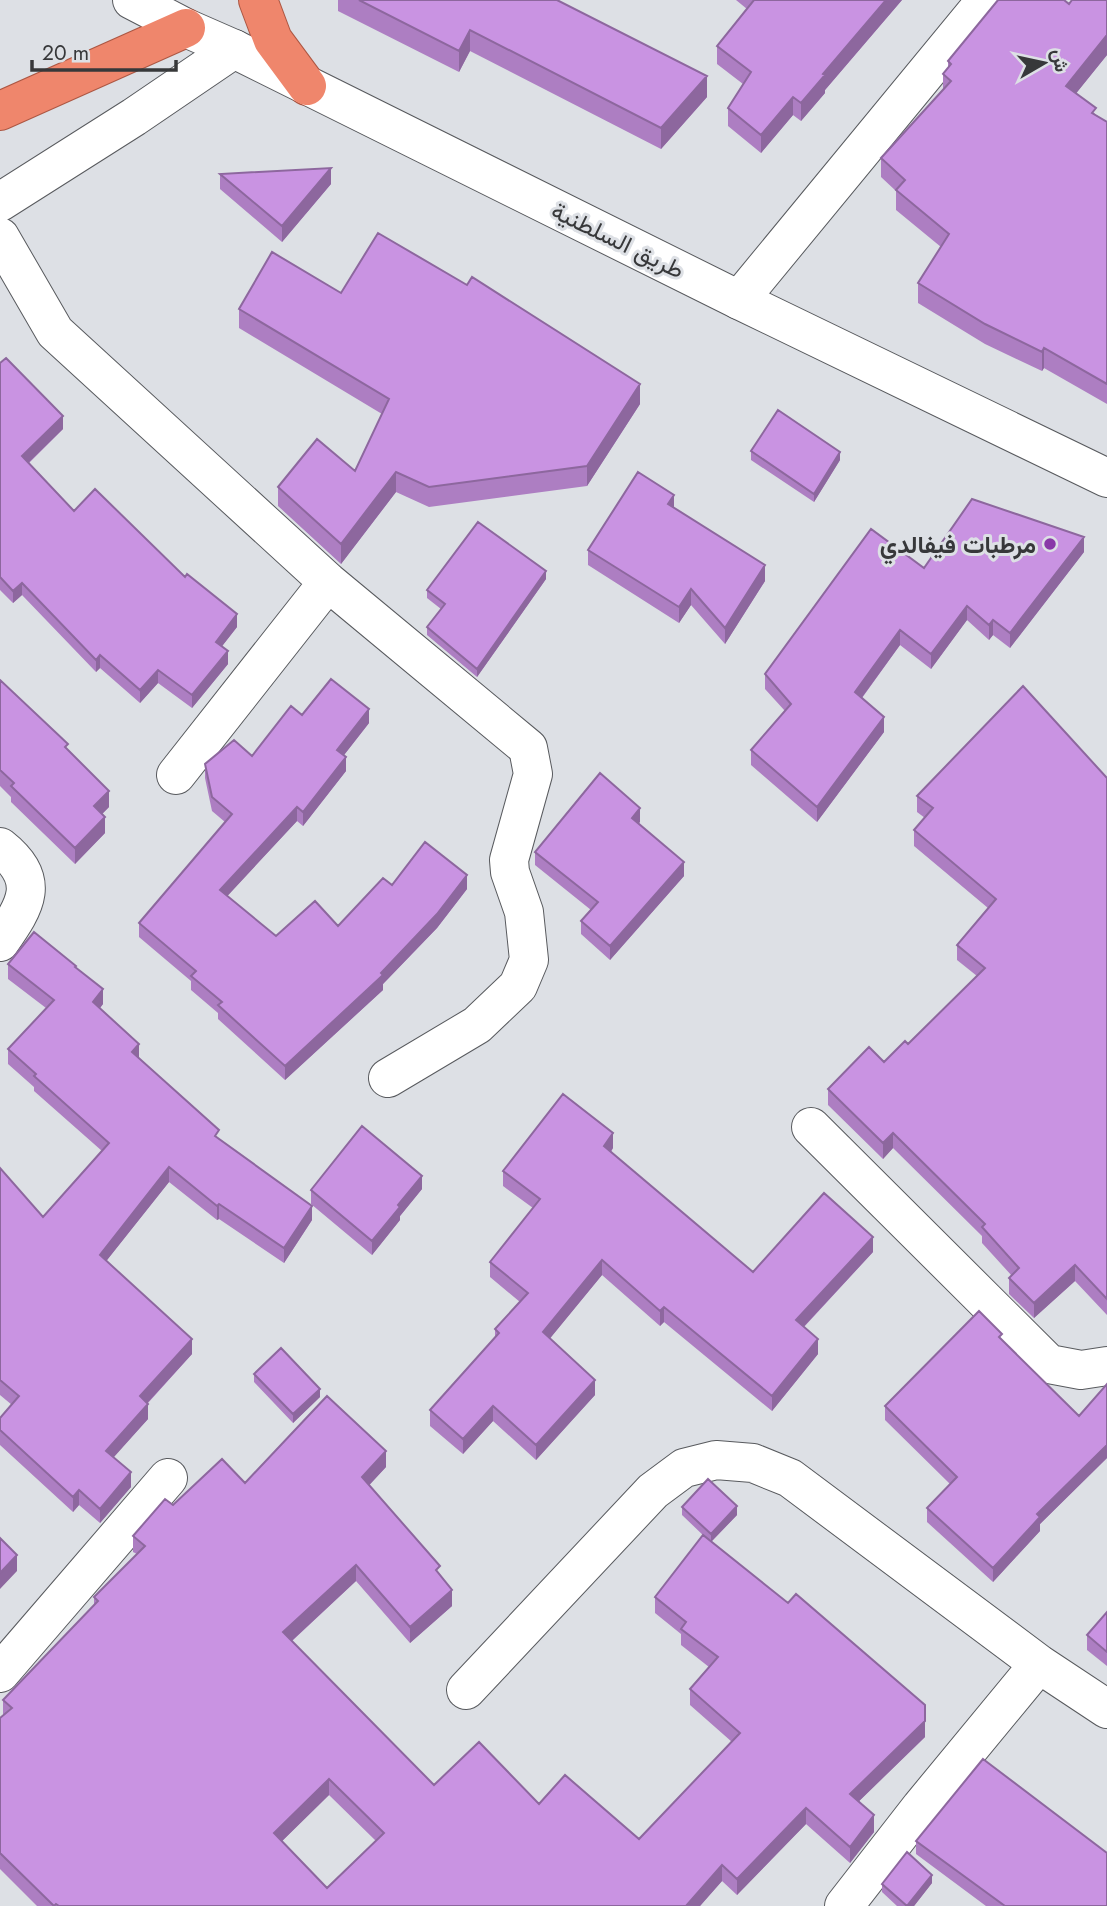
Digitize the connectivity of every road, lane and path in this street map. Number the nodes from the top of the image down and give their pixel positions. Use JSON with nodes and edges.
{"nodes":[{"id":1,"x":132,"y":0,"type":"edge"},
{"id":2,"x":258,"y":0,"type":"edge"},
{"id":3,"x":986,"y":0,"type":"edge"},
{"id":4,"x":186,"y":28,"type":"junction"},
{"id":5,"x":234,"y":48,"type":"junction"},
{"id":6,"x":307,"y":86,"type":"junction"},
{"id":7,"x":0,"y":111,"type":"edge"},
{"id":8,"x":0,"y":202,"type":"edge"},
{"id":9,"x":0,"y":237,"type":"edge"},
{"id":10,"x":739,"y":300,"type":"junction"},
{"id":11,"x":1107,"y":478,"type":"edge"},
{"id":12,"x":328,"y":582,"type":"junction"},
{"id":13,"x":176,"y":775,"type":"dead end"},
{"id":14,"x":0,"y":847,"type":"edge"},
{"id":15,"x":0,"y":942,"type":"edge"},
{"id":16,"x":388,"y":1079,"type":"dead end"},
{"id":17,"x":811,"y":1127,"type":"dead end"},
{"id":18,"x":1107,"y":1366,"type":"edge"},
{"id":19,"x":168,"y":1478,"type":"dead end"},
{"id":20,"x":1039,"y":1664,"type":"junction"},
{"id":21,"x":0,"y":1673,"type":"edge"},
{"id":22,"x":466,"y":1690,"type":"dead end"},
{"id":23,"x":1107,"y":1709,"type":"edge"},
{"id":24,"x":844,"y":1906,"type":"edge"}],
"edges":[{"from":1,"to":4,"type":"street","name":"طريق السلطنية"},
{"from":2,"to":6,"type":"highway"},
{"from":3,"to":10,"type":"street"},
{"from":4,"to":5,"type":"street","name":"طريق السلطنية"},
{"from":4,"to":7,"type":"highway"},
{"from":5,"to":6,"type":"street","name":"طريق السلطنية"},
{"from":5,"to":8,"type":"street"},
{"from":6,"to":10,"type":"street","name":"طريق السلطنية"},
{"from":9,"to":12,"type":"street"},
{"from":10,"to":11,"type":"street","name":"طريق السلطنية"},
{"from":12,"to":13,"type":"street"},
{"from":12,"to":16,"type":"street"},
{"from":14,"to":15,"type":"street"},
{"from":17,"to":18,"type":"street"},
{"from":19,"to":21,"type":"street"},
{"from":20,"to":22,"type":"street"},
{"from":20,"to":23,"type":"street"},
{"from":20,"to":24,"type":"street"}]}
